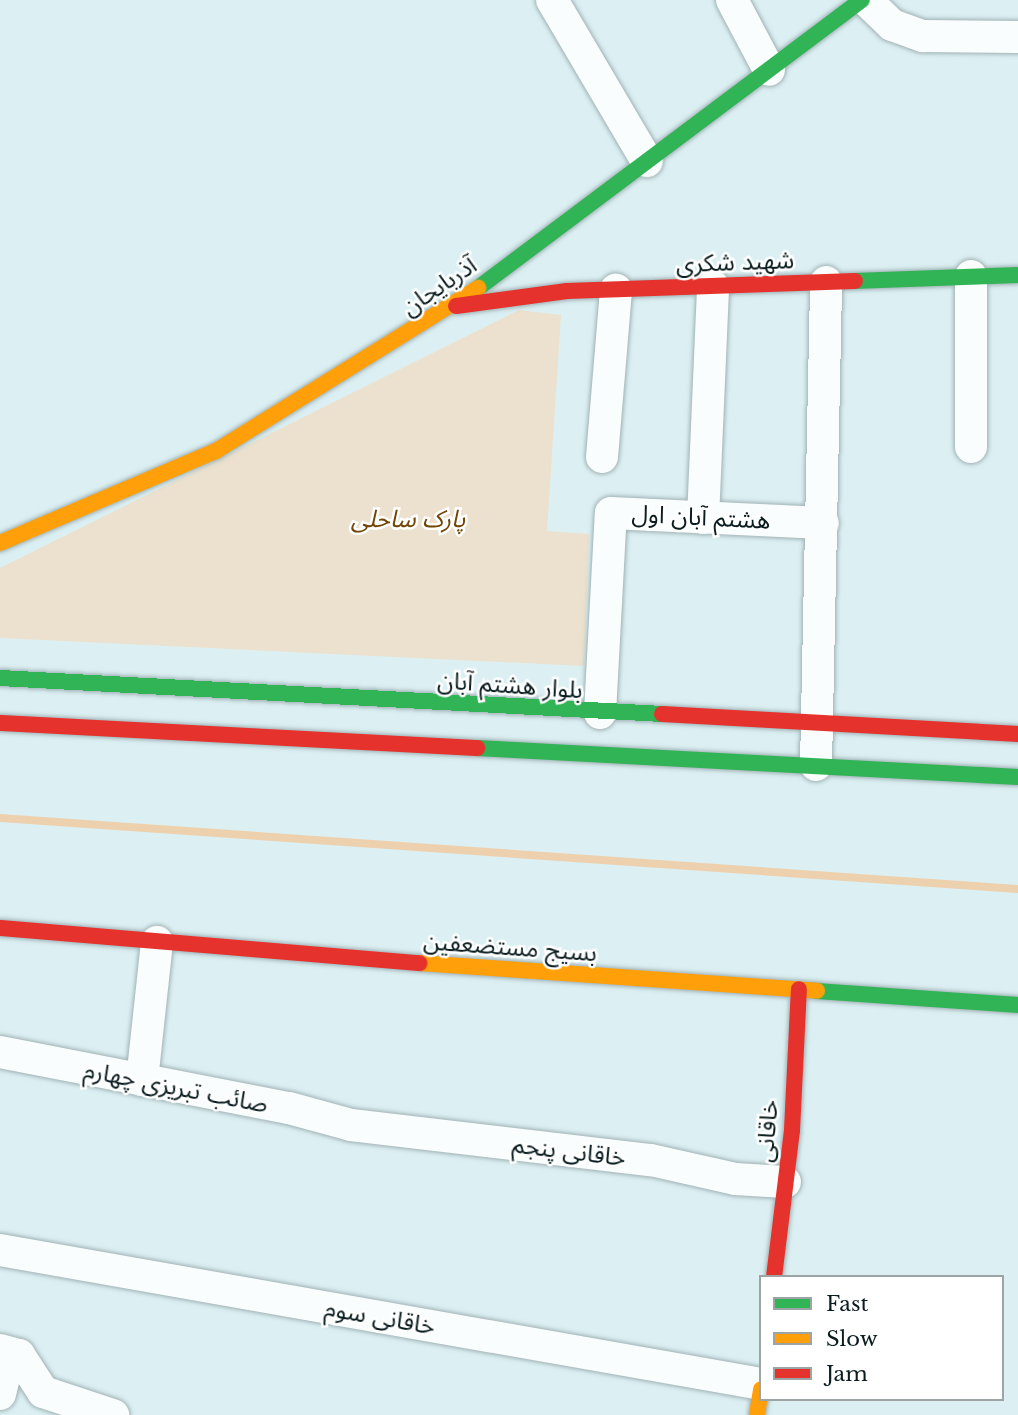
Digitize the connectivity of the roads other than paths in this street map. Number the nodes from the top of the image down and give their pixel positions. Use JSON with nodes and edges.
{"nodes":[{"id":1,"x":552,"y":0,"type":"edge"},
{"id":2,"x":732,"y":0,"type":"edge"},
{"id":3,"x":864,"y":0,"type":"edge"},
{"id":4,"x":1018,"y":37,"type":"edge"},
{"id":5,"x":769,"y":70,"type":"junction"},
{"id":6,"x":647,"y":161,"type":"junction"},
{"id":7,"x":1018,"y":275,"type":"edge"},
{"id":8,"x":971,"y":276,"type":"junction"},
{"id":9,"x":825,"y":282,"type":"junction"},
{"id":10,"x":713,"y":286,"type":"junction"},
{"id":11,"x":616,"y":289,"type":"junction"},
{"id":12,"x":454,"y":306,"type":"junction"},
{"id":13,"x":971,"y":447,"type":"dead end"},
{"id":14,"x":602,"y":457,"type":"dead end"},
{"id":15,"x":703,"y":517,"type":"junction"},
{"id":16,"x":823,"y":523,"type":"junction"},
{"id":17,"x":0,"y":543,"type":"edge"},
{"id":18,"x":0,"y":678,"type":"edge"},
{"id":19,"x":340,"y":697,"type":"junction"},
{"id":20,"x":600,"y":713,"type":"junction"},
{"id":21,"x":0,"y":723,"type":"edge"},
{"id":22,"x":820,"y":725,"type":"junction"},
{"id":23,"x":1018,"y":734,"type":"edge"},
{"id":24,"x":335,"y":740,"type":"junction"},
{"id":25,"x":816,"y":765,"type":"junction"},
{"id":26,"x":1018,"y":777,"type":"edge"},
{"id":27,"x":0,"y":928,"type":"edge"},
{"id":28,"x":157,"y":942,"type":"junction"},
{"id":29,"x":799,"y":989,"type":"junction"},
{"id":30,"x":1018,"y":1004,"type":"edge"},
{"id":31,"x":0,"y":1052,"type":"edge"},
{"id":32,"x":142,"y":1080,"type":"junction"},
{"id":33,"x":351,"y":1125,"type":"joint"},
{"id":34,"x":785,"y":1182,"type":"junction"},
{"id":35,"x":0,"y":1250,"type":"edge"},
{"id":36,"x":774,"y":1275,"type":"edge"},
{"id":37,"x":5,"y":1352,"type":"edge"},
{"id":38,"x":759,"y":1386,"type":"edge"},
{"id":39,"x":0,"y":1394,"type":"edge"},
{"id":40,"x":113,"y":1415,"type":"edge"}],
"edges":[{"from":1,"to":6,"type":"street"},
{"from":2,"to":5,"type":"street"},
{"from":3,"to":4,"type":"street"},
{"from":3,"to":5,"type":"main road","name":"آذربایجان"},
{"from":5,"to":6,"type":"main road","name":"آذربایجان"},
{"from":6,"to":12,"type":"main road","name":"آذربایجان"},
{"from":7,"to":8,"type":"main road","name":"شهید شکری"},
{"from":8,"to":9,"type":"main road","name":"شهید شکری"},
{"from":8,"to":13,"type":"street"},
{"from":9,"to":10,"type":"main road","name":"شهید شکری"},
{"from":9,"to":16,"type":"street"},
{"from":10,"to":11,"type":"main road","name":"شهید شکری"},
{"from":10,"to":15,"type":"street"},
{"from":11,"to":12,"type":"main road","name":"شهید شکری"},
{"from":11,"to":14,"type":"street"},
{"from":12,"to":17,"type":"main road","name":"آذربایجان"},
{"from":15,"to":16,"type":"street","name":"هشتم آبان اول"},
{"from":15,"to":20,"type":"street","name":"هشتم آبان اول"},
{"from":16,"to":22,"type":"street"},
{"from":18,"to":19,"type":"main road","name":"بلوار هشتم آبان"},
{"from":19,"to":20,"type":"main road","name":"بلوار هشتم آبان"},
{"from":19,"to":24,"type":"main road"},
{"from":20,"to":22,"type":"main road","name":"بلوار هشتم آبان"},
{"from":21,"to":24,"type":"main road"},
{"from":22,"to":23,"type":"main road","name":"بلوار هشتم آبان"},
{"from":22,"to":25,"type":"street"},
{"from":24,"to":25,"type":"main road"},
{"from":25,"to":26,"type":"main road"},
{"from":27,"to":28,"type":"main road","name":"بسیج مستضعفین"},
{"from":28,"to":29,"type":"main road","name":"بسیج مستضعفین"},
{"from":28,"to":32,"type":"street"},
{"from":29,"to":30,"type":"main road","name":"بسیج مستضعفین"},
{"from":29,"to":34,"type":"main road","name":"خاقانی"},
{"from":31,"to":32,"type":"street","name":"صائب تبریزی چهارم"},
{"from":32,"to":33,"type":"street","name":"صائب تبریزی چهارم"},
{"from":33,"to":34,"type":"street","name":"خاقانی پنجم"},
{"from":34,"to":36,"type":"main road","name":"خاقانی"},
{"from":35,"to":38,"type":"street","name":"خاقانی سوم"},
{"from":37,"to":39,"type":"street"},
{"from":37,"to":40,"type":"street"}]}
